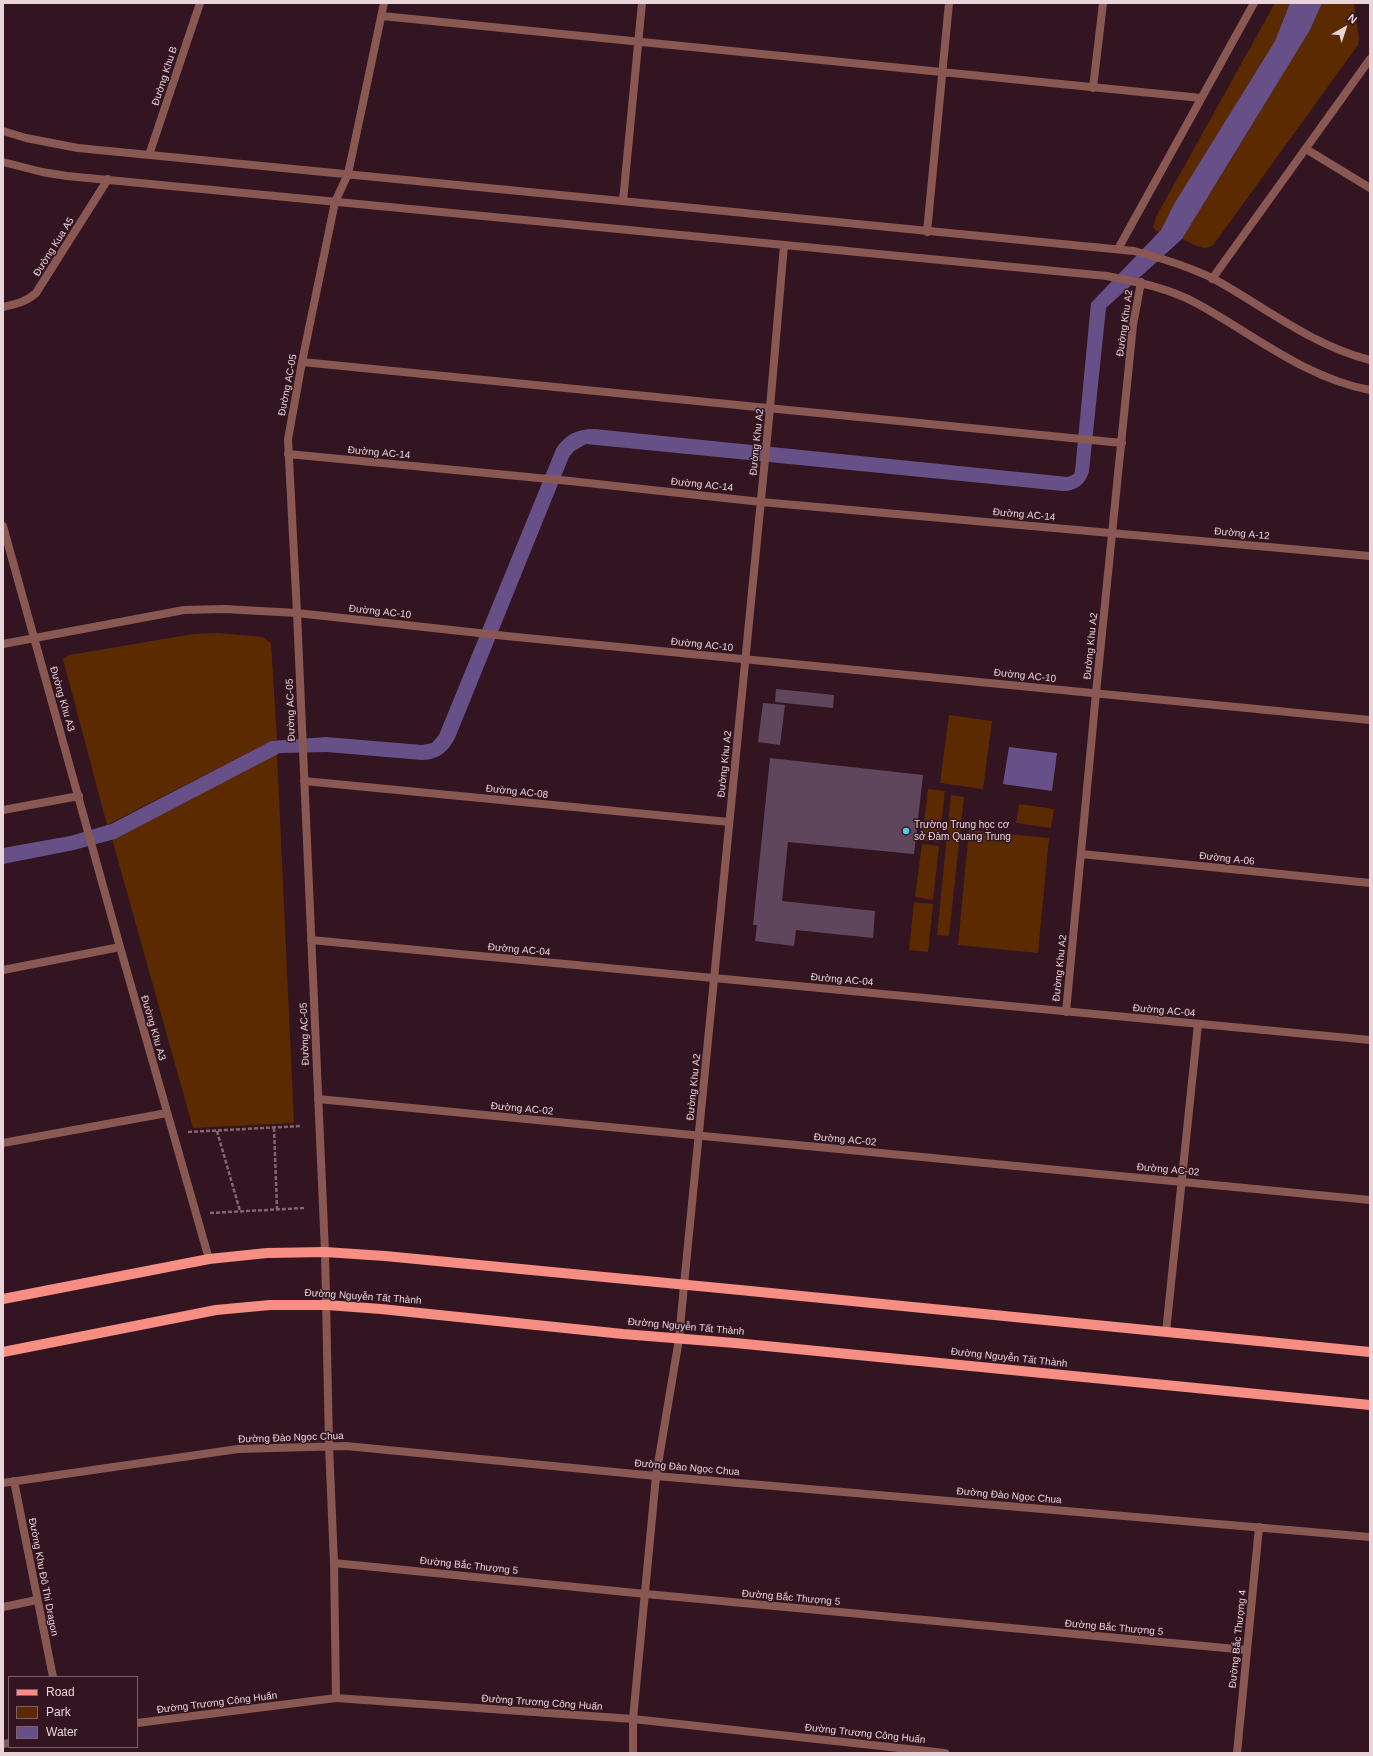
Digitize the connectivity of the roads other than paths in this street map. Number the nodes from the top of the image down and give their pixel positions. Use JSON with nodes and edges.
{"nodes":[{"id":1,"x":200,"y":3,"type":"edge"},
{"id":2,"x":384,"y":3,"type":"edge"},
{"id":3,"x":642,"y":3,"type":"edge"},
{"id":4,"x":949,"y":3,"type":"edge"},
{"id":5,"x":1103,"y":3,"type":"edge"},
{"id":6,"x":1254,"y":3,"type":"edge"},
{"id":7,"x":382,"y":16,"type":"junction"},
{"id":8,"x":638,"y":42,"type":"junction"},
{"id":9,"x":1370,"y":59,"type":"edge"},
{"id":10,"x":943,"y":73,"type":"junction"},
{"id":11,"x":1094,"y":88,"type":"junction"},
{"id":12,"x":1201,"y":98,"type":"junction"},
{"id":13,"x":3,"y":131,"type":"edge"},
{"id":14,"x":1306,"y":148,"type":"junction"},
{"id":15,"x":149,"y":155,"type":"junction"},
{"id":16,"x":3,"y":162,"type":"edge"},
{"id":17,"x":348,"y":174,"type":"junction"},
{"id":18,"x":108,"y":179,"type":"junction"},
{"id":19,"x":1370,"y":188,"type":"edge"},
{"id":20,"x":623,"y":201,"type":"junction"},
{"id":21,"x":336,"y":202,"type":"junction"},
{"id":22,"x":927,"y":232,"type":"junction"},
{"id":23,"x":784,"y":245,"type":"junction"},
{"id":24,"x":1118,"y":249,"type":"junction"},
{"id":25,"x":1212,"y":279,"type":"junction"},
{"id":26,"x":1141,"y":282,"type":"junction"},
{"id":27,"x":3,"y":307,"type":"edge"},
{"id":28,"x":1370,"y":360,"type":"edge"},
{"id":29,"x":302,"y":362,"type":"junction"},
{"id":30,"x":1370,"y":390,"type":"edge"},
{"id":31,"x":770,"y":408,"type":"junction"},
{"id":32,"x":1122,"y":443,"type":"junction"},
{"id":33,"x":288,"y":454,"type":"junction"},
{"id":34,"x":760,"y":502,"type":"junction"},
{"id":35,"x":3,"y":526,"type":"edge"},
{"id":36,"x":1113,"y":533,"type":"junction"},
{"id":37,"x":1370,"y":556,"type":"edge"},
{"id":38,"x":298,"y":613,"type":"junction"},
{"id":39,"x":35,"y":638,"type":"junction"},
{"id":40,"x":3,"y":644,"type":"edge"},
{"id":41,"x":745,"y":659,"type":"junction"},
{"id":42,"x":1096,"y":693,"type":"junction"},
{"id":43,"x":1370,"y":720,"type":"edge"},
{"id":44,"x":304,"y":781,"type":"junction"},
{"id":45,"x":79,"y":796,"type":"junction"},
{"id":46,"x":3,"y":810,"type":"edge"},
{"id":47,"x":729,"y":822,"type":"junction"},
{"id":48,"x":1081,"y":854,"type":"junction"},
{"id":49,"x":1370,"y":883,"type":"edge"},
{"id":50,"x":311,"y":940,"type":"junction"},
{"id":51,"x":120,"y":947,"type":"junction"},
{"id":52,"x":3,"y":970,"type":"edge"},
{"id":53,"x":714,"y":978,"type":"junction"},
{"id":54,"x":1066,"y":1012,"type":"junction"},
{"id":55,"x":1198,"y":1024,"type":"junction"},
{"id":56,"x":1370,"y":1040,"type":"edge"},
{"id":57,"x":318,"y":1099,"type":"junction"},
{"id":58,"x":167,"y":1113,"type":"junction"},
{"id":59,"x":699,"y":1136,"type":"junction"},
{"id":60,"x":3,"y":1143,"type":"edge"},
{"id":61,"x":1181,"y":1182,"type":"junction"},
{"id":62,"x":1370,"y":1200,"type":"edge"},
{"id":63,"x":325,"y":1252,"type":"junction"},
{"id":64,"x":209,"y":1259,"type":"junction"},
{"id":65,"x":684,"y":1285,"type":"junction"},
{"id":66,"x":3,"y":1299,"type":"edge"},
{"id":67,"x":327,"y":1305,"type":"junction"},
{"id":68,"x":1166,"y":1332,"type":"junction"},
{"id":69,"x":678,"y":1339,"type":"junction"},
{"id":70,"x":3,"y":1352,"type":"edge"},
{"id":71,"x":1370,"y":1352,"type":"edge"},
{"id":72,"x":1370,"y":1406,"type":"edge"},
{"id":73,"x":329,"y":1445,"type":"junction"},
{"id":74,"x":656,"y":1476,"type":"junction"},
{"id":75,"x":14,"y":1481,"type":"junction"},
{"id":76,"x":3,"y":1483,"type":"edge"},
{"id":77,"x":1259,"y":1527,"type":"junction"},
{"id":78,"x":1370,"y":1537,"type":"edge"},
{"id":79,"x":334,"y":1562,"type":"junction"},
{"id":80,"x":646,"y":1594,"type":"junction"},
{"id":81,"x":37,"y":1600,"type":"junction"},
{"id":82,"x":3,"y":1607,"type":"edge"},
{"id":83,"x":1247,"y":1650,"type":"junction"},
{"id":84,"x":53,"y":1676,"type":"edge"},
{"id":85,"x":336,"y":1698,"type":"junction"},
{"id":86,"x":634,"y":1719,"type":"junction"},
{"id":87,"x":138,"y":1723,"type":"edge"},
{"id":88,"x":633,"y":1753,"type":"edge"},
{"id":89,"x":946,"y":1753,"type":"edge"},
{"id":90,"x":1237,"y":1753,"type":"edge"}],
"edges":[{"from":1,"to":15,"type":"street","name":"Đường Khu B"},
{"from":2,"to":7,"type":"street","name":"Đường AC-05"},
{"from":3,"to":8,"type":"street"},
{"from":4,"to":10,"type":"street"},
{"from":5,"to":11,"type":"street"},
{"from":6,"to":12,"type":"street"},
{"from":7,"to":8,"type":"street"},
{"from":7,"to":17,"type":"street","name":"Đường AC-05"},
{"from":8,"to":10,"type":"street"},
{"from":8,"to":20,"type":"street"},
{"from":9,"to":14,"type":"street"},
{"from":10,"to":11,"type":"street"},
{"from":10,"to":22,"type":"street"},
{"from":11,"to":12,"type":"street"},
{"from":12,"to":24,"type":"street"},
{"from":13,"to":15,"type":"street"},
{"from":14,"to":19,"type":"street"},
{"from":14,"to":25,"type":"street"},
{"from":15,"to":17,"type":"street"},
{"from":16,"to":18,"type":"street"},
{"from":17,"to":20,"type":"street"},
{"from":17,"to":21,"type":"street","name":"Đường AC-05"},
{"from":18,"to":21,"type":"street"},
{"from":18,"to":27,"type":"street","name":"Đường Kua A5"},
{"from":20,"to":22,"type":"street"},
{"from":21,"to":23,"type":"street"},
{"from":21,"to":29,"type":"street","name":"Đường AC-05"},
{"from":22,"to":24,"type":"street"},
{"from":23,"to":26,"type":"street"},
{"from":23,"to":31,"type":"street","name":"Đường Khu A2"},
{"from":24,"to":25,"type":"street"},
{"from":25,"to":28,"type":"street"},
{"from":26,"to":30,"type":"street"},
{"from":26,"to":32,"type":"street","name":"Đường Khu A2"},
{"from":29,"to":31,"type":"street"},
{"from":29,"to":33,"type":"street","name":"Đường AC-05"},
{"from":31,"to":32,"type":"street"},
{"from":31,"to":34,"type":"street","name":"Đường Khu A2"},
{"from":32,"to":36,"type":"street","name":"Đường Khu A2"},
{"from":33,"to":34,"type":"street","name":"Đường AC-14"},
{"from":33,"to":38,"type":"street","name":"Đường AC-05"},
{"from":34,"to":36,"type":"street","name":"Đường AC-14"},
{"from":34,"to":41,"type":"street","name":"Đường Khu A2"},
{"from":35,"to":39,"type":"street","name":"Đường Khu A3"},
{"from":36,"to":37,"type":"street","name":"Đường A-12"},
{"from":36,"to":42,"type":"street","name":"Đường Khu A2"},
{"from":38,"to":39,"type":"street","name":"Đường AC-10"},
{"from":38,"to":41,"type":"street","name":"Đường AC-10"},
{"from":38,"to":44,"type":"street","name":"Đường AC-05"},
{"from":39,"to":40,"type":"street"},
{"from":39,"to":45,"type":"street","name":"Đường Khu A3"},
{"from":41,"to":42,"type":"street","name":"Đường AC-10"},
{"from":41,"to":47,"type":"street","name":"Đường Khu A2"},
{"from":42,"to":43,"type":"street","name":"Đường AC-10"},
{"from":42,"to":48,"type":"street","name":"Đường Khu A2"},
{"from":44,"to":47,"type":"street","name":"Đường AC-08"},
{"from":44,"to":50,"type":"street","name":"Đường AC-05"},
{"from":45,"to":46,"type":"street"},
{"from":45,"to":51,"type":"street","name":"Đường Khu A3"},
{"from":47,"to":53,"type":"street","name":"Đường Khu A2"},
{"from":48,"to":49,"type":"street","name":"Đường A-06"},
{"from":48,"to":54,"type":"street","name":"Đường Khu A2"},
{"from":50,"to":53,"type":"street","name":"Đường AC-04"},
{"from":50,"to":57,"type":"street","name":"Đường AC-05"},
{"from":51,"to":52,"type":"street"},
{"from":51,"to":58,"type":"street","name":"Đường Khu A3"},
{"from":53,"to":54,"type":"street","name":"Đường AC-04"},
{"from":53,"to":59,"type":"street","name":"Đường Khu A2"},
{"from":54,"to":55,"type":"street","name":"Đường AC-04"},
{"from":55,"to":56,"type":"street","name":"Đường AC-04"},
{"from":55,"to":61,"type":"street"},
{"from":57,"to":59,"type":"street","name":"Đường AC-02"},
{"from":57,"to":63,"type":"street","name":"Đường AC-05"},
{"from":58,"to":60,"type":"street"},
{"from":58,"to":64,"type":"street","name":"Đường Khu A3"},
{"from":59,"to":61,"type":"street","name":"Đường AC-02"},
{"from":59,"to":65,"type":"street","name":"Đường Khu A2"},
{"from":61,"to":62,"type":"street","name":"Đường AC-02"},
{"from":61,"to":68,"type":"street"},
{"from":63,"to":64,"type":"main road"},
{"from":63,"to":65,"type":"main road"},
{"from":63,"to":67,"type":"street","name":"Đường AC-05"},
{"from":64,"to":66,"type":"main road"},
{"from":65,"to":68,"type":"main road"},
{"from":65,"to":69,"type":"street","name":"Đường Khu A2"},
{"from":67,"to":69,"type":"main road","name":"Đường Nguyễn Tất Thành"},
{"from":67,"to":70,"type":"main road","name":"Đường Nguyễn Tất Thành"},
{"from":67,"to":73,"type":"street","name":"Đường AC-05"},
{"from":68,"to":71,"type":"main road"},
{"from":69,"to":72,"type":"main road","name":"Đường Nguyễn Tất Thành"},
{"from":69,"to":74,"type":"street","name":"Đường Khu A2"},
{"from":73,"to":74,"type":"street","name":"Đường Đào Ngọc Chua"},
{"from":73,"to":75,"type":"street","name":"Đường Đào Ngọc Chua"},
{"from":73,"to":79,"type":"street","name":"Đường AC-05"},
{"from":74,"to":77,"type":"street","name":"Đường Đào Ngọc Chua"},
{"from":74,"to":80,"type":"street","name":"Đường Khu A2"},
{"from":75,"to":76,"type":"street","name":"Đường Đào Ngọc Chua"},
{"from":75,"to":81,"type":"street","name":"Đường Khu Đô Thi Dragon"},
{"from":77,"to":78,"type":"street","name":"Đường Đào Ngọc Chua"},
{"from":77,"to":83,"type":"street","name":"Đường Bắc Thượng 4"},
{"from":79,"to":80,"type":"street","name":"Đường Bắc Thượng 5"},
{"from":79,"to":85,"type":"street","name":"Đường AC-05"},
{"from":80,"to":83,"type":"street","name":"Đường Bắc Thượng 5"},
{"from":80,"to":86,"type":"street","name":"Đường Khu A2"},
{"from":81,"to":82,"type":"street"},
{"from":81,"to":84,"type":"street","name":"Đường Khu Đô Thi Dragon"},
{"from":83,"to":90,"type":"street","name":"Đường Bắc Thượng 4"},
{"from":85,"to":86,"type":"street","name":"Đường Trương Công Huấn"},
{"from":85,"to":87,"type":"street","name":"Đường Trương Công Huấn"},
{"from":86,"to":88,"type":"street","name":"Đường Khu A2"},
{"from":86,"to":89,"type":"street","name":"Đường Trương Công Huấn"}]}
